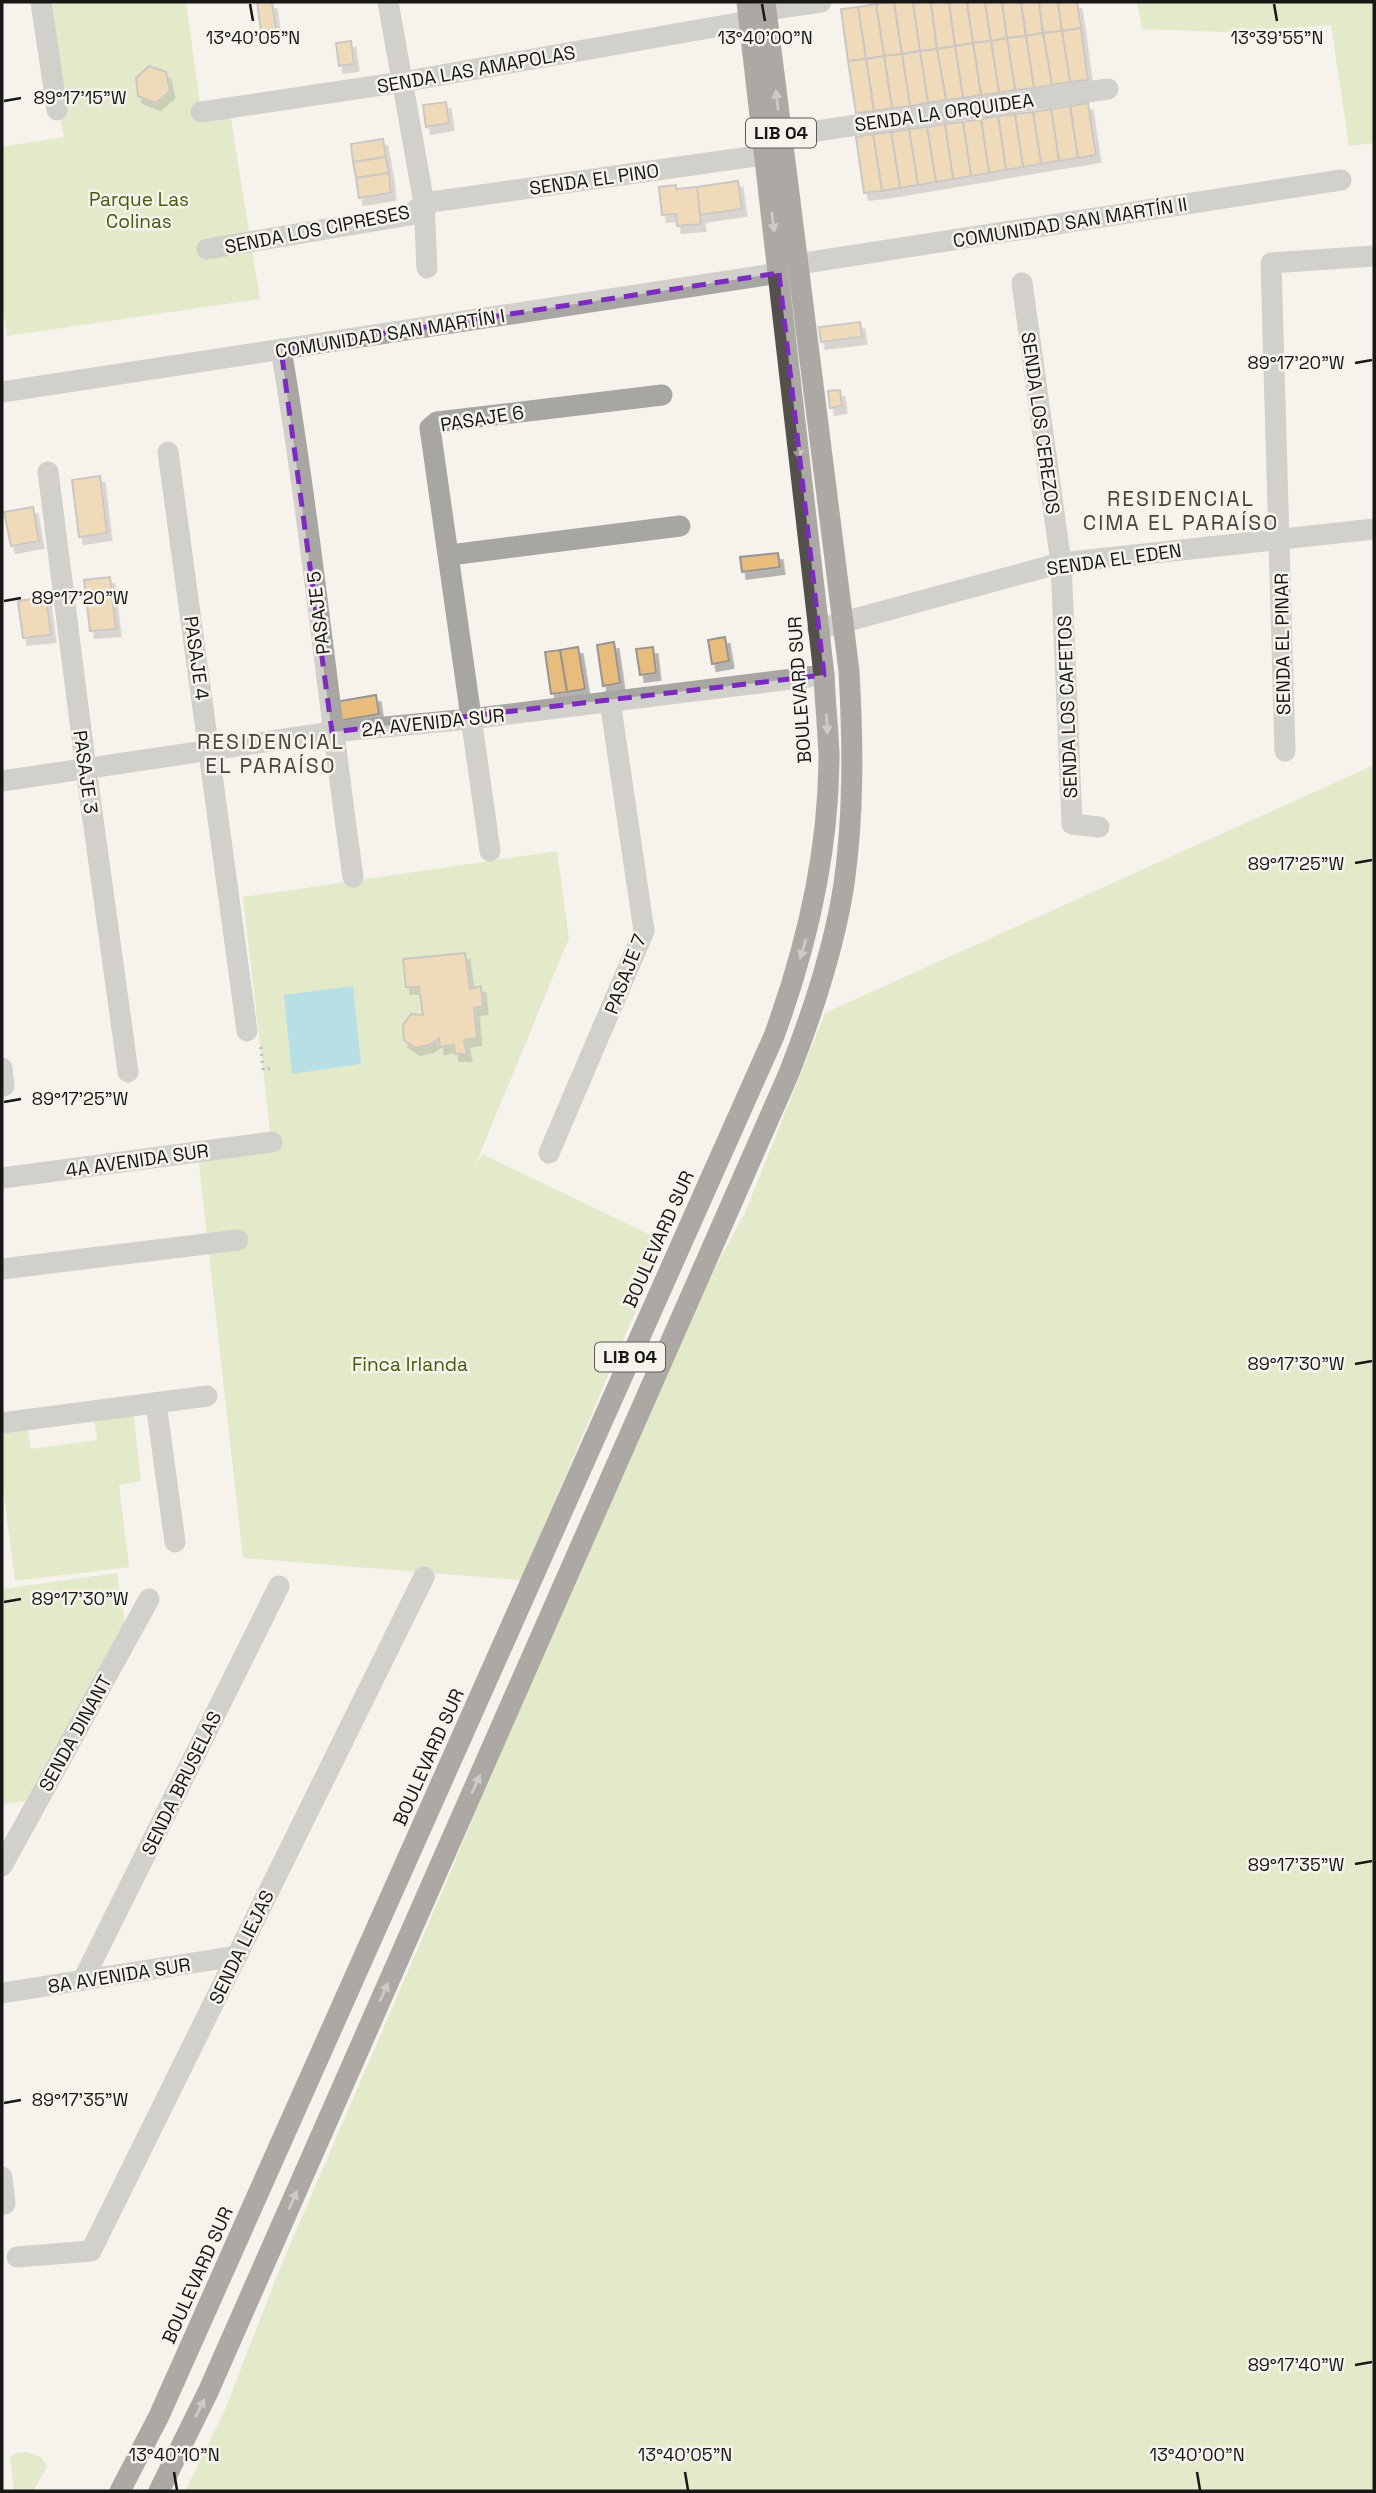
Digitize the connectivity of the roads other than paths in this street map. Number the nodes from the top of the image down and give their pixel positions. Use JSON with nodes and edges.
{"nodes":[{"id":1,"x":41,"y":2,"type":"edge"},
{"id":2,"x":388,"y":2,"type":"edge"},
{"id":3,"x":821,"y":2,"type":"edge"},
{"id":4,"x":757,"y":9,"type":"edge"},
{"id":5,"x":402,"y":82,"type":"junction"},
{"id":6,"x":1108,"y":89,"type":"dead end"},
{"id":7,"x":57,"y":110,"type":"dead end"},
{"id":8,"x":201,"y":112,"type":"dead end"},
{"id":9,"x":781,"y":136,"type":"junction"},
{"id":10,"x":764,"y":155,"type":"junction"},
{"id":11,"x":1341,"y":180,"type":"dead end"},
{"id":12,"x":424,"y":203,"type":"junction"},
{"id":13,"x":207,"y":249,"type":"dead end"},
{"id":14,"x":1374,"y":256,"type":"edge"},
{"id":15,"x":427,"y":268,"type":"dead end"},
{"id":16,"x":789,"y":269,"type":"junction"},
{"id":17,"x":1022,"y":283,"type":"dead end"},
{"id":18,"x":281,"y":349,"type":"junction"},
{"id":19,"x":2,"y":392,"type":"edge"},
{"id":20,"x":662,"y":395,"type":"dead end"},
{"id":21,"x":168,"y":452,"type":"dead end"},
{"id":22,"x":48,"y":472,"type":"dead end"},
{"id":23,"x":680,"y":526,"type":"dead end"},
{"id":24,"x":1374,"y":529,"type":"edge"},
{"id":25,"x":1279,"y":538,"type":"junction"},
{"id":26,"x":450,"y":555,"type":"junction"},
{"id":27,"x":1061,"y":563,"type":"junction"},
{"id":28,"x":844,"y":623,"type":"junction"},
{"id":29,"x":818,"y":629,"type":"junction"},
{"id":30,"x":824,"y":675,"type":"junction"},
{"id":31,"x":610,"y":701,"type":"junction"},
{"id":32,"x":470,"y":719,"type":"junction"},
{"id":33,"x":332,"y":732,"type":"junction"},
{"id":34,"x":1285,"y":751,"type":"dead end"},
{"id":35,"x":210,"y":752,"type":"junction"},
{"id":36,"x":86,"y":769,"type":"junction"},
{"id":37,"x":2,"y":782,"type":"edge"},
{"id":38,"x":1099,"y":827,"type":"dead end"},
{"id":39,"x":490,"y":851,"type":"dead end"},
{"id":40,"x":353,"y":877,"type":"dead end"},
{"id":41,"x":247,"y":1031,"type":"dead end"},
{"id":42,"x":128,"y":1072,"type":"dead end"},
{"id":43,"x":272,"y":1142,"type":"dead end"},
{"id":44,"x":549,"y":1153,"type":"dead end"},
{"id":45,"x":2,"y":1178,"type":"edge"},
{"id":46,"x":238,"y":1240,"type":"dead end"},
{"id":47,"x":2,"y":1269,"type":"edge"},
{"id":48,"x":207,"y":1396,"type":"dead end"},
{"id":49,"x":156,"y":1403,"type":"junction"},
{"id":50,"x":2,"y":1423,"type":"edge"},
{"id":51,"x":175,"y":1542,"type":"dead end"},
{"id":52,"x":424,"y":1577,"type":"dead end"},
{"id":53,"x":279,"y":1586,"type":"dead end"},
{"id":54,"x":149,"y":1600,"type":"dead end"},
{"id":55,"x":2,"y":1866,"type":"edge"},
{"id":56,"x":237,"y":1956,"type":"junction"},
{"id":57,"x":83,"y":1980,"type":"junction"},
{"id":58,"x":2,"y":1993,"type":"edge"},
{"id":59,"x":2,"y":2177,"type":"edge"},
{"id":60,"x":5,"y":2204,"type":"dead end"},
{"id":61,"x":17,"y":2257,"type":"dead end"},
{"id":62,"x":120,"y":2491,"type":"edge"},
{"id":63,"x":159,"y":2491,"type":"edge"}],
"edges":[{"from":1,"to":7,"type":"street"},
{"from":2,"to":5,"type":"street"},
{"from":3,"to":4,"type":"street","name":"SENDA LAS AMAPOLAS"},
{"from":4,"to":5,"type":"street","name":"SENDA LAS AMAPOLAS"},
{"from":9,"to":4,"type":"highway","name":"BOULEVARD SUR","number":"LIB 04","one_way":true},
{"from":4,"to":10,"type":"highway","name":"BOULEVARD SUR","number":"LIB 04"},
{"from":5,"to":8,"type":"street","name":"SENDA LAS AMAPOLAS"},
{"from":5,"to":12,"type":"street"},
{"from":6,"to":9,"type":"street","name":"SENDA LA ORQUIDEA"},
{"from":9,"to":16,"type":"highway","name":"BOULEVARD SUR","number":"LIB 04"},
{"from":10,"to":12,"type":"street","name":"SENDA EL PINO"},
{"from":10,"to":16,"type":"highway","name":"BOULEVARD SUR","number":"LIB 04","one_way":true},
{"from":11,"to":16,"type":"street","name":"COMUNIDAD SAN MARTÍN II"},
{"from":12,"to":13,"type":"street","name":"SENDA LOS CIPRESES"},
{"from":12,"to":15,"type":"street"},
{"from":14,"to":25,"type":"street","name":"SENDA EL PINAR"},
{"from":16,"to":18,"type":"street","name":"COMUNIDAD SAN MARTÍN I"},
{"from":16,"to":28,"type":"highway","name":"BOULEVARD SUR","number":"LIB 04"},
{"from":16,"to":29,"type":"highway","name":"BOULEVARD SUR","number":"LIB 04","one_way":true},
{"from":17,"to":27,"type":"street","name":"SENDA LOS CEREZOS"},
{"from":18,"to":19,"type":"street","name":"COMUNIDAD SAN MARTÍN I"},
{"from":18,"to":33,"type":"street","name":"PASAJE 5"},
{"from":20,"to":26,"type":"street","name":"PASAJE 6"},
{"from":21,"to":35,"type":"street","name":"PASAJE 4"},
{"from":22,"to":36,"type":"street","name":"PASAJE 3"},
{"from":23,"to":26,"type":"street"},
{"from":24,"to":25,"type":"street","name":"SENDA EL EDEN"},
{"from":25,"to":27,"type":"street","name":"SENDA EL EDEN"},
{"from":25,"to":34,"type":"street","name":"SENDA EL PINAR"},
{"from":26,"to":32,"type":"street","name":"PASAJE 6"},
{"from":27,"to":28,"type":"street","name":"SENDA EL EDEN"},
{"from":27,"to":38,"type":"street","name":"SENDA LOS CAFETOS"},
{"from":28,"to":29,"type":"street","name":"SENDA EL EDEN"},
{"from":63,"to":28,"type":"highway","name":"BOULEVARD SUR","number":"LIB 04","one_way":true},
{"from":29,"to":30,"type":"highway","name":"BOULEVARD SUR","number":"LIB 04"},
{"from":30,"to":31,"type":"street","name":"2A AVENIDA SUR"},
{"from":30,"to":62,"type":"highway","name":"BOULEVARD SUR","number":"LIB 04","one_way":true},
{"from":31,"to":32,"type":"street","name":"2A AVENIDA SUR"},
{"from":31,"to":44,"type":"street","name":"PASAJE 7"},
{"from":32,"to":33,"type":"street","name":"2A AVENIDA SUR"},
{"from":32,"to":39,"type":"street","name":"PASAJE 6"},
{"from":33,"to":35,"type":"street","name":"2A AVENIDA SUR"},
{"from":33,"to":40,"type":"street","name":"PASAJE 5"},
{"from":35,"to":36,"type":"street","name":"2A AVENIDA SUR"},
{"from":35,"to":41,"type":"street","name":"PASAJE 4"},
{"from":36,"to":37,"type":"street","name":"2A AVENIDA SUR"},
{"from":36,"to":42,"type":"street","name":"PASAJE 3"},
{"from":43,"to":45,"type":"street","name":"4A AVENIDA SUR"},
{"from":46,"to":47,"type":"street"},
{"from":48,"to":49,"type":"street"},
{"from":49,"to":50,"type":"street"},
{"from":49,"to":51,"type":"street"},
{"from":52,"to":56,"type":"street","name":"SENDA LIEJAS"},
{"from":53,"to":57,"type":"street","name":"SENDA BRUSELAS"},
{"from":54,"to":55,"type":"street","name":"SENDA DINANT"},
{"from":56,"to":57,"type":"street","name":"8A AVENIDA SUR"},
{"from":56,"to":61,"type":"street","name":"SENDA LIEJAS"},
{"from":57,"to":58,"type":"street","name":"8A AVENIDA SUR"},
{"from":59,"to":60,"type":"street"}]}
